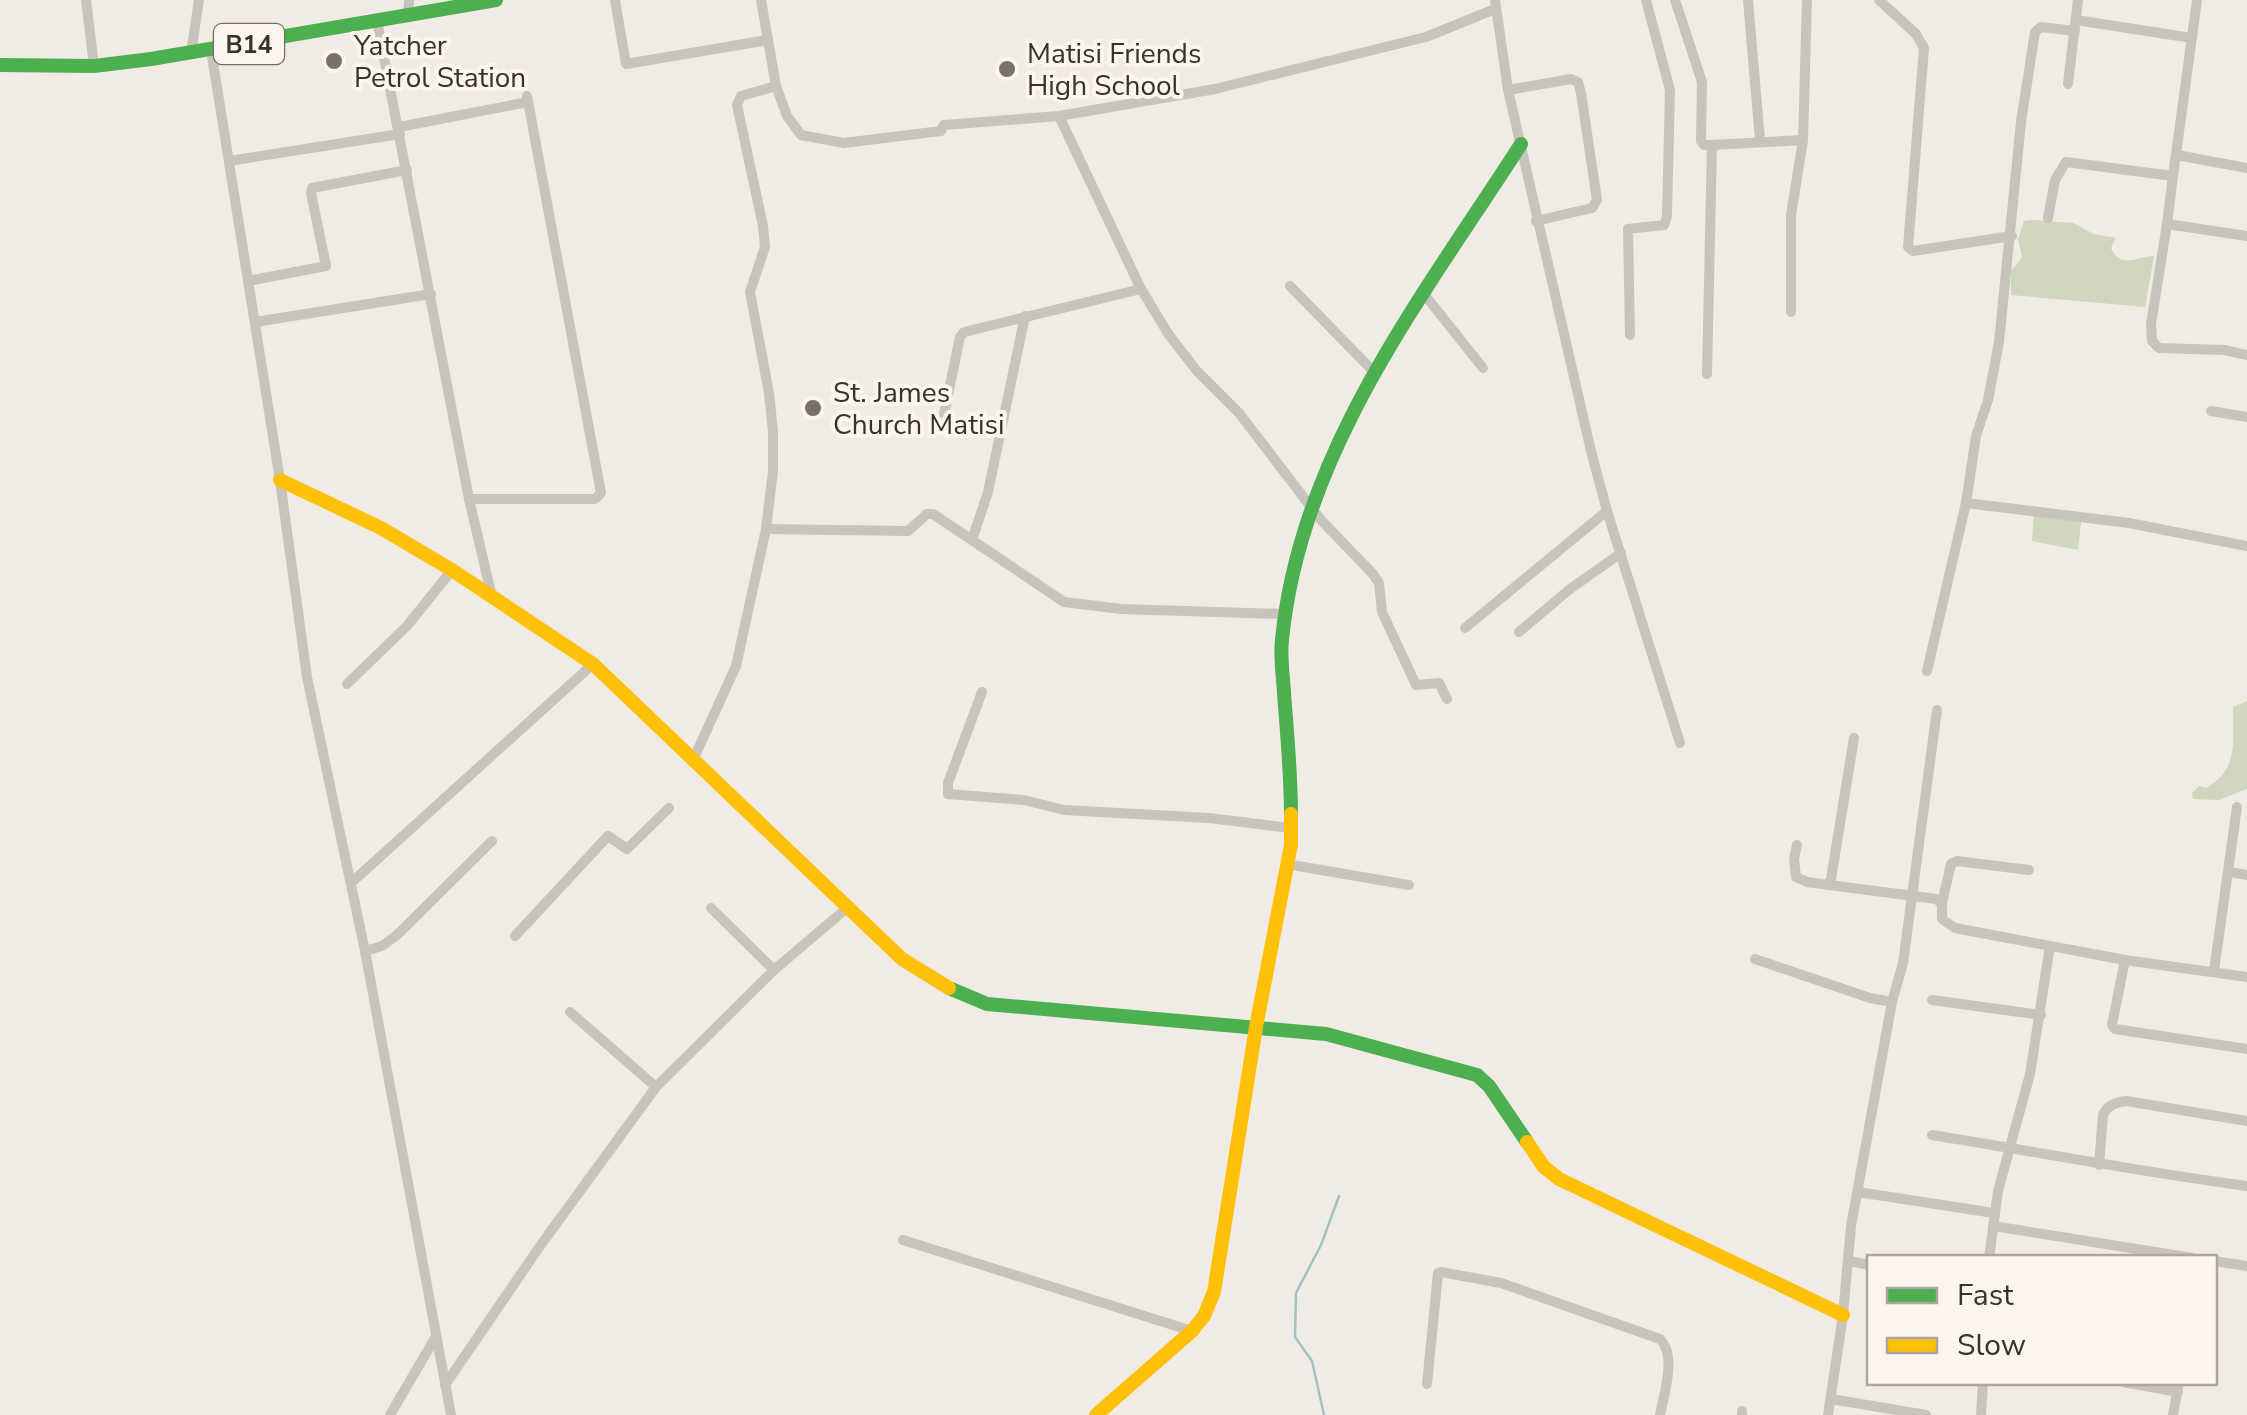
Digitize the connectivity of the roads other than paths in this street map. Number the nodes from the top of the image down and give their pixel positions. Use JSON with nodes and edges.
{"nodes":[{"id":1,"x":86,"y":0,"type":"edge"},
{"id":2,"x":199,"y":0,"type":"edge"},
{"id":3,"x":496,"y":0,"type":"edge"},
{"id":4,"x":615,"y":0,"type":"edge"},
{"id":5,"x":762,"y":0,"type":"edge"},
{"id":6,"x":1646,"y":0,"type":"edge"},
{"id":7,"x":1676,"y":0,"type":"edge"},
{"id":8,"x":1748,"y":0,"type":"edge"},
{"id":9,"x":1807,"y":0,"type":"edge"},
{"id":10,"x":1879,"y":0,"type":"edge"},
{"id":11,"x":2078,"y":0,"type":"edge"},
{"id":12,"x":2197,"y":0,"type":"edge"},
{"id":13,"x":1495,"y":4,"type":"edge"},
{"id":14,"x":408,"y":8,"type":"edge"},
{"id":15,"x":377,"y":22,"type":"junction"},
{"id":16,"x":2075,"y":26,"type":"junction"},
{"id":17,"x":2192,"y":38,"type":"junction"},
{"id":18,"x":768,"y":40,"type":"junction"},
{"id":19,"x":211,"y":50,"type":"junction"},
{"id":20,"x":191,"y":53,"type":"junction"},
{"id":21,"x":0,"y":65,"type":"edge"},
{"id":22,"x":94,"y":66,"type":"junction"},
{"id":23,"x":2068,"y":84,"type":"dead end"},
{"id":24,"x":776,"y":86,"type":"junction"},
{"id":25,"x":1508,"y":90,"type":"junction"},
{"id":26,"x":1059,"y":116,"type":"junction"},
{"id":27,"x":400,"y":130,"type":"junction"},
{"id":28,"x":1760,"y":140,"type":"junction"},
{"id":29,"x":1804,"y":140,"type":"junction"},
{"id":30,"x":1520,"y":144,"type":"junction"},
{"id":31,"x":1712,"y":145,"type":"junction"},
{"id":32,"x":2178,"y":155,"type":"junction"},
{"id":33,"x":229,"y":161,"type":"junction"},
{"id":34,"x":2247,"y":168,"type":"edge"},
{"id":35,"x":407,"y":170,"type":"junction"},
{"id":36,"x":2173,"y":176,"type":"junction"},
{"id":37,"x":2048,"y":218,"type":"dead end"},
{"id":38,"x":1536,"y":220,"type":"junction"},
{"id":39,"x":2167,"y":224,"type":"junction"},
{"id":40,"x":2012,"y":236,"type":"junction"},
{"id":41,"x":2247,"y":236,"type":"edge"},
{"id":42,"x":248,"y":281,"type":"junction"},
{"id":43,"x":1290,"y":286,"type":"dead end"},
{"id":44,"x":1141,"y":288,"type":"junction"},
{"id":45,"x":430,"y":294,"type":"junction"},
{"id":46,"x":1424,"y":294,"type":"junction"},
{"id":47,"x":1791,"y":312,"type":"dead end"},
{"id":48,"x":1025,"y":316,"type":"junction"},
{"id":49,"x":255,"y":322,"type":"junction"},
{"id":50,"x":1630,"y":335,"type":"dead end"},
{"id":51,"x":2247,"y":355,"type":"edge"},
{"id":52,"x":1483,"y":368,"type":"dead end"},
{"id":53,"x":1374,"y":372,"type":"junction"},
{"id":54,"x":1708,"y":374,"type":"dead end"},
{"id":55,"x":2211,"y":410,"type":"dead end"},
{"id":56,"x":944,"y":414,"type":"dead end"},
{"id":57,"x":2247,"y":416,"type":"edge"},
{"id":58,"x":280,"y":480,"type":"junction"},
{"id":59,"x":469,"y":498,"type":"junction"},
{"id":60,"x":1966,"y":503,"type":"junction"},
{"id":61,"x":1312,"y":508,"type":"junction"},
{"id":62,"x":1606,"y":512,"type":"junction"},
{"id":63,"x":766,"y":529,"type":"junction"},
{"id":64,"x":972,"y":540,"type":"junction"},
{"id":65,"x":2247,"y":546,"type":"edge"},
{"id":66,"x":1621,"y":553,"type":"junction"},
{"id":67,"x":452,"y":570,"type":"junction"},
{"id":68,"x":492,"y":593,"type":"junction"},
{"id":69,"x":1284,"y":614,"type":"junction"},
{"id":70,"x":1465,"y":628,"type":"dead end"},
{"id":71,"x":1519,"y":632,"type":"dead end"},
{"id":72,"x":593,"y":664,"type":"junction"},
{"id":73,"x":1927,"y":672,"type":"dead end"},
{"id":74,"x":347,"y":684,"type":"dead end"},
{"id":75,"x":982,"y":692,"type":"dead end"},
{"id":76,"x":1447,"y":699,"type":"dead end"},
{"id":77,"x":1937,"y":710,"type":"dead end"},
{"id":78,"x":1854,"y":738,"type":"dead end"},
{"id":79,"x":1680,"y":742,"type":"dead end"},
{"id":80,"x":694,"y":758,"type":"junction"},
{"id":81,"x":2237,"y":806,"type":"dead end"},
{"id":82,"x":669,"y":808,"type":"dead end"},
{"id":83,"x":1290,"y":828,"type":"junction"},
{"id":84,"x":492,"y":842,"type":"dead end"},
{"id":85,"x":1797,"y":845,"type":"dead end"},
{"id":86,"x":1286,"y":864,"type":"junction"},
{"id":87,"x":2029,"y":870,"type":"dead end"},
{"id":88,"x":2230,"y":872,"type":"junction"},
{"id":89,"x":2247,"y":875,"type":"edge"},
{"id":90,"x":351,"y":882,"type":"junction"},
{"id":91,"x":1409,"y":885,"type":"dead end"},
{"id":92,"x":1830,"y":885,"type":"junction"},
{"id":93,"x":1911,"y":898,"type":"junction"},
{"id":94,"x":1942,"y":903,"type":"junction"},
{"id":95,"x":711,"y":908,"type":"dead end"},
{"id":96,"x":847,"y":908,"type":"junction"},
{"id":97,"x":514,"y":936,"type":"dead end"},
{"id":98,"x":2050,"y":946,"type":"junction"},
{"id":99,"x":365,"y":951,"type":"junction"},
{"id":100,"x":1754,"y":960,"type":"dead end"},
{"id":101,"x":2125,"y":960,"type":"junction"},
{"id":102,"x":774,"y":970,"type":"junction"},
{"id":103,"x":2214,"y":971,"type":"junction"},
{"id":104,"x":2247,"y":976,"type":"edge"},
{"id":105,"x":1932,"y":1000,"type":"dead end"},
{"id":106,"x":1892,"y":1002,"type":"junction"},
{"id":107,"x":570,"y":1012,"type":"dead end"},
{"id":108,"x":2041,"y":1015,"type":"junction"},
{"id":109,"x":1256,"y":1027,"type":"junction"},
{"id":110,"x":2247,"y":1049,"type":"edge"},
{"id":111,"x":656,"y":1088,"type":"junction"},
{"id":112,"x":2247,"y":1122,"type":"edge"},
{"id":113,"x":1932,"y":1135,"type":"dead end"},
{"id":114,"x":2009,"y":1147,"type":"junction"},
{"id":115,"x":2099,"y":1165,"type":"junction"},
{"id":116,"x":2247,"y":1186,"type":"edge"},
{"id":117,"x":1858,"y":1192,"type":"junction"},
{"id":118,"x":1994,"y":1212,"type":"junction"},
{"id":119,"x":1993,"y":1226,"type":"junction"},
{"id":120,"x":904,"y":1240,"type":"dead end"},
{"id":121,"x":1989,"y":1255,"type":"edge"},
{"id":122,"x":2174,"y":1255,"type":"edge"},
{"id":123,"x":1849,"y":1261,"type":"junction"},
{"id":124,"x":2217,"y":1261,"type":"edge"},
{"id":125,"x":1867,"y":1264,"type":"edge"},
{"id":126,"x":2247,"y":1266,"type":"edge"},
{"id":127,"x":1844,"y":1315,"type":"junction"},
{"id":128,"x":1192,"y":1331,"type":"junction"},
{"id":129,"x":436,"y":1337,"type":"junction"},
{"id":130,"x":1428,"y":1384,"type":"dead end"},
{"id":131,"x":446,"y":1385,"type":"junction"},
{"id":132,"x":1983,"y":1385,"type":"edge"},
{"id":133,"x":2179,"y":1387,"type":"edge"},
{"id":134,"x":1831,"y":1399,"type":"junction"},
{"id":135,"x":390,"y":1415,"type":"edge"},
{"id":136,"x":452,"y":1415,"type":"edge"},
{"id":137,"x":1096,"y":1415,"type":"edge"},
{"id":138,"x":1660,"y":1415,"type":"edge"},
{"id":139,"x":1828,"y":1415,"type":"edge"},
{"id":140,"x":1926,"y":1415,"type":"edge"},
{"id":141,"x":1981,"y":1415,"type":"edge"},
{"id":142,"x":2174,"y":1415,"type":"edge"}],
"edges":[{"from":1,"to":22,"type":"street"},
{"from":2,"to":20,"type":"street"},
{"from":3,"to":14,"type":"main road","number":"B14"},
{"from":4,"to":18,"type":"street"},
{"from":5,"to":18,"type":"street"},
{"from":6,"to":50,"type":"street"},
{"from":7,"to":31,"type":"street"},
{"from":8,"to":28,"type":"street"},
{"from":9,"to":29,"type":"street"},
{"from":10,"to":40,"type":"street"},
{"from":11,"to":16,"type":"street"},
{"from":12,"to":17,"type":"street"},
{"from":13,"to":25,"type":"street"},
{"from":13,"to":26,"type":"street"},
{"from":14,"to":15,"type":"main road","number":"B14"},
{"from":15,"to":19,"type":"main road","number":"B14"},
{"from":15,"to":27,"type":"street"},
{"from":16,"to":17,"type":"street"},
{"from":16,"to":23,"type":"street"},
{"from":16,"to":40,"type":"street"},
{"from":17,"to":32,"type":"street"},
{"from":18,"to":24,"type":"street"},
{"from":19,"to":20,"type":"main road","number":"B14"},
{"from":19,"to":33,"type":"street"},
{"from":20,"to":22,"type":"main road","number":"B14"},
{"from":21,"to":22,"type":"main road","number":"B14"},
{"from":24,"to":26,"type":"street"},
{"from":24,"to":63,"type":"street"},
{"from":25,"to":30,"type":"street"},
{"from":25,"to":38,"type":"street"},
{"from":26,"to":44,"type":"street"},
{"from":27,"to":33,"type":"street"},
{"from":27,"to":35,"type":"street"},
{"from":27,"to":59,"type":"street"},
{"from":28,"to":29,"type":"street"},
{"from":28,"to":31,"type":"street"},
{"from":29,"to":47,"type":"street"},
{"from":30,"to":38,"type":"street"},
{"from":30,"to":46,"type":"main road"},
{"from":31,"to":54,"type":"street"},
{"from":32,"to":34,"type":"street"},
{"from":32,"to":36,"type":"street"},
{"from":33,"to":42,"type":"street"},
{"from":35,"to":42,"type":"street"},
{"from":35,"to":45,"type":"street"},
{"from":36,"to":37,"type":"street"},
{"from":36,"to":39,"type":"street"},
{"from":38,"to":62,"type":"street"},
{"from":39,"to":41,"type":"street"},
{"from":39,"to":51,"type":"street"},
{"from":40,"to":60,"type":"street"},
{"from":42,"to":49,"type":"street"},
{"from":43,"to":53,"type":"street"},
{"from":44,"to":48,"type":"street"},
{"from":44,"to":61,"type":"street"},
{"from":45,"to":49,"type":"street"},
{"from":45,"to":59,"type":"street"},
{"from":46,"to":52,"type":"street"},
{"from":46,"to":53,"type":"main road"},
{"from":48,"to":56,"type":"street"},
{"from":48,"to":64,"type":"street"},
{"from":49,"to":58,"type":"street"},
{"from":53,"to":61,"type":"main road"},
{"from":55,"to":57,"type":"street"},
{"from":58,"to":67,"type":"main road"},
{"from":58,"to":90,"type":"street"},
{"from":59,"to":68,"type":"street"},
{"from":60,"to":65,"type":"street"},
{"from":60,"to":73,"type":"street"},
{"from":61,"to":69,"type":"main road"},
{"from":61,"to":76,"type":"street"},
{"from":62,"to":66,"type":"street"},
{"from":62,"to":70,"type":"street"},
{"from":63,"to":64,"type":"street"},
{"from":63,"to":80,"type":"street"},
{"from":64,"to":69,"type":"street"},
{"from":66,"to":71,"type":"street"},
{"from":66,"to":79,"type":"street"},
{"from":67,"to":68,"type":"main road"},
{"from":67,"to":74,"type":"street"},
{"from":68,"to":72,"type":"main road"},
{"from":69,"to":83,"type":"main road"},
{"from":72,"to":80,"type":"main road"},
{"from":72,"to":90,"type":"street"},
{"from":75,"to":83,"type":"street"},
{"from":77,"to":93,"type":"street"},
{"from":78,"to":92,"type":"street"},
{"from":80,"to":96,"type":"main road"},
{"from":81,"to":88,"type":"street"},
{"from":82,"to":97,"type":"street"},
{"from":83,"to":86,"type":"main road"},
{"from":84,"to":99,"type":"street"},
{"from":85,"to":92,"type":"street"},
{"from":86,"to":91,"type":"street"},
{"from":86,"to":109,"type":"main road"},
{"from":87,"to":94,"type":"street"},
{"from":88,"to":89,"type":"street"},
{"from":88,"to":103,"type":"street"},
{"from":90,"to":99,"type":"street"},
{"from":92,"to":93,"type":"street"},
{"from":93,"to":94,"type":"street"},
{"from":93,"to":106,"type":"street"},
{"from":94,"to":98,"type":"street"},
{"from":95,"to":102,"type":"street"},
{"from":96,"to":102,"type":"street"},
{"from":96,"to":109,"type":"main road"},
{"from":98,"to":101,"type":"street"},
{"from":98,"to":108,"type":"street"},
{"from":99,"to":129,"type":"street"},
{"from":100,"to":106,"type":"street"},
{"from":101,"to":103,"type":"street"},
{"from":101,"to":110,"type":"street"},
{"from":102,"to":111,"type":"street"},
{"from":103,"to":104,"type":"street"},
{"from":105,"to":108,"type":"street"},
{"from":106,"to":117,"type":"street"},
{"from":107,"to":111,"type":"street"},
{"from":108,"to":114,"type":"street"},
{"from":109,"to":127,"type":"main road"},
{"from":109,"to":128,"type":"main road"},
{"from":111,"to":131,"type":"street"},
{"from":112,"to":115,"type":"street"},
{"from":113,"to":114,"type":"street"},
{"from":114,"to":115,"type":"street"},
{"from":114,"to":118,"type":"street"},
{"from":115,"to":116,"type":"street"},
{"from":117,"to":118,"type":"street"},
{"from":117,"to":123,"type":"street"},
{"from":118,"to":119,"type":"street"},
{"from":119,"to":121,"type":"street"},
{"from":119,"to":122,"type":"street"},
{"from":120,"to":128,"type":"street"},
{"from":123,"to":125,"type":"street"},
{"from":123,"to":127,"type":"street"},
{"from":124,"to":126,"type":"street"},
{"from":127,"to":134,"type":"street"},
{"from":128,"to":137,"type":"main road"},
{"from":129,"to":131,"type":"street"},
{"from":129,"to":135,"type":"street"},
{"from":130,"to":138,"type":"street"},
{"from":131,"to":136,"type":"street"},
{"from":132,"to":141,"type":"street"},
{"from":133,"to":142,"type":"street"},
{"from":134,"to":139,"type":"street"},
{"from":134,"to":140,"type":"street"}]}
